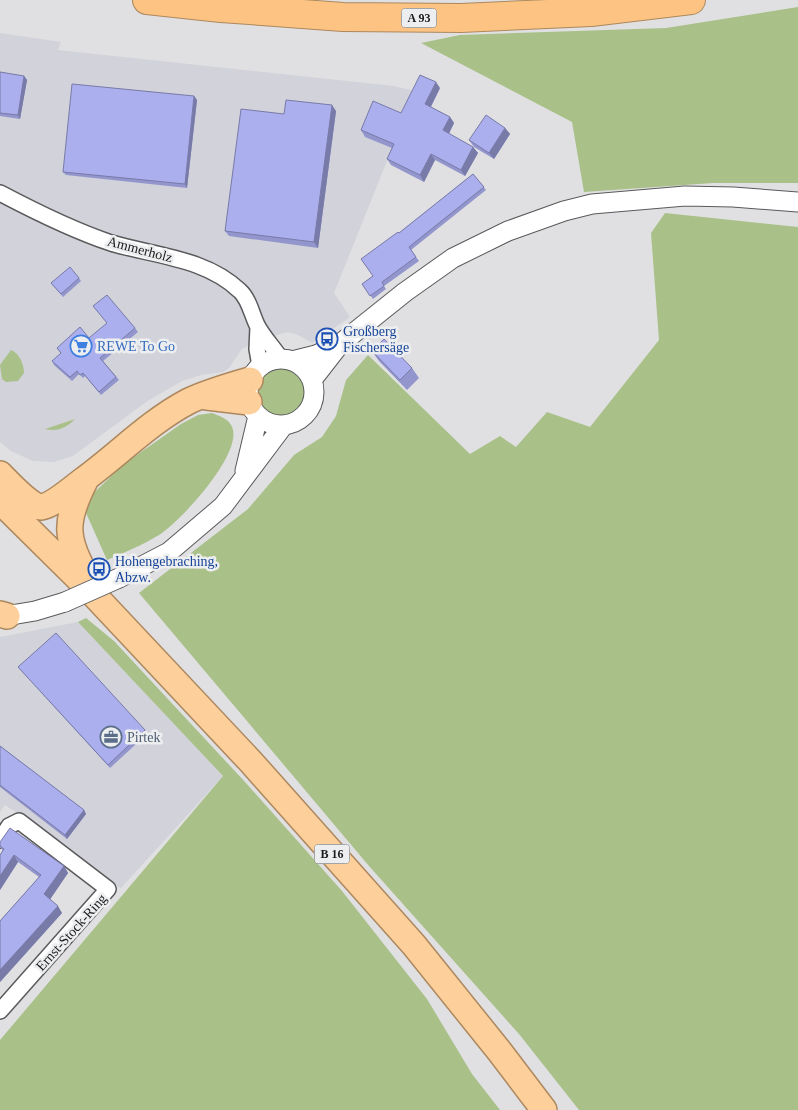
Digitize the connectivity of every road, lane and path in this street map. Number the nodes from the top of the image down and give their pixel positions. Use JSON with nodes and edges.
{"nodes":[{"id":1,"x":147,"y":0,"type":"edge"},
{"id":2,"x":690,"y":0,"type":"edge"},
{"id":3,"x":0,"y":193,"type":"edge"},
{"id":4,"x":798,"y":202,"type":"edge"},
{"id":5,"x":258,"y":327,"type":"junction"},
{"id":6,"x":340,"y":344,"type":"junction"},
{"id":7,"x":287,"y":360,"type":"junction"},
{"id":8,"x":312,"y":380,"type":"junction"},
{"id":9,"x":254,"y":391,"type":"junction"},
{"id":10,"x":283,"y":426,"type":"junction"},
{"id":11,"x":0,"y":474,"type":"edge"},
{"id":12,"x":87,"y":477,"type":"junction"},
{"id":13,"x":243,"y":478,"type":"junction"},
{"id":14,"x":3,"y":506,"type":"edge"},
{"id":15,"x":102,"y":602,"type":"junction"},
{"id":16,"x":2,"y":615,"type":"edge"},
{"id":17,"x":0,"y":840,"type":"edge"},
{"id":18,"x":0,"y":1011,"type":"edge"},
{"id":19,"x":544,"y":1110,"type":"edge"}],
"edges":[{"from":1,"to":2,"type":"highway","number":"A 93"},
{"from":3,"to":5,"type":"street","name":"Ammerholz"},
{"from":4,"to":6,"type":"street"},
{"from":5,"to":7,"type":"street","name":"Ammerholz"},
{"from":5,"to":9,"type":"street","name":"Ammerholz"},
{"from":6,"to":7,"type":"street"},
{"from":6,"to":8,"type":"street"},
{"from":7,"to":8,"type":"street"},
{"from":7,"to":9,"type":"street"},
{"from":8,"to":10,"type":"street"},
{"from":9,"to":10,"type":"street"},
{"from":9,"to":12,"type":"highway"},
{"from":9,"to":13,"type":"street"},
{"from":10,"to":13,"type":"street"},
{"from":11,"to":12,"type":"highway"},
{"from":12,"to":15,"type":"highway"},
{"from":13,"to":16,"type":"street","bridge":true},
{"from":14,"to":15,"type":"highway","number":"B 16"},
{"from":15,"to":19,"type":"highway","number":"B 16"},
{"from":17,"to":18,"type":"street","name":"Ernst-Stock-Ring"}]}
